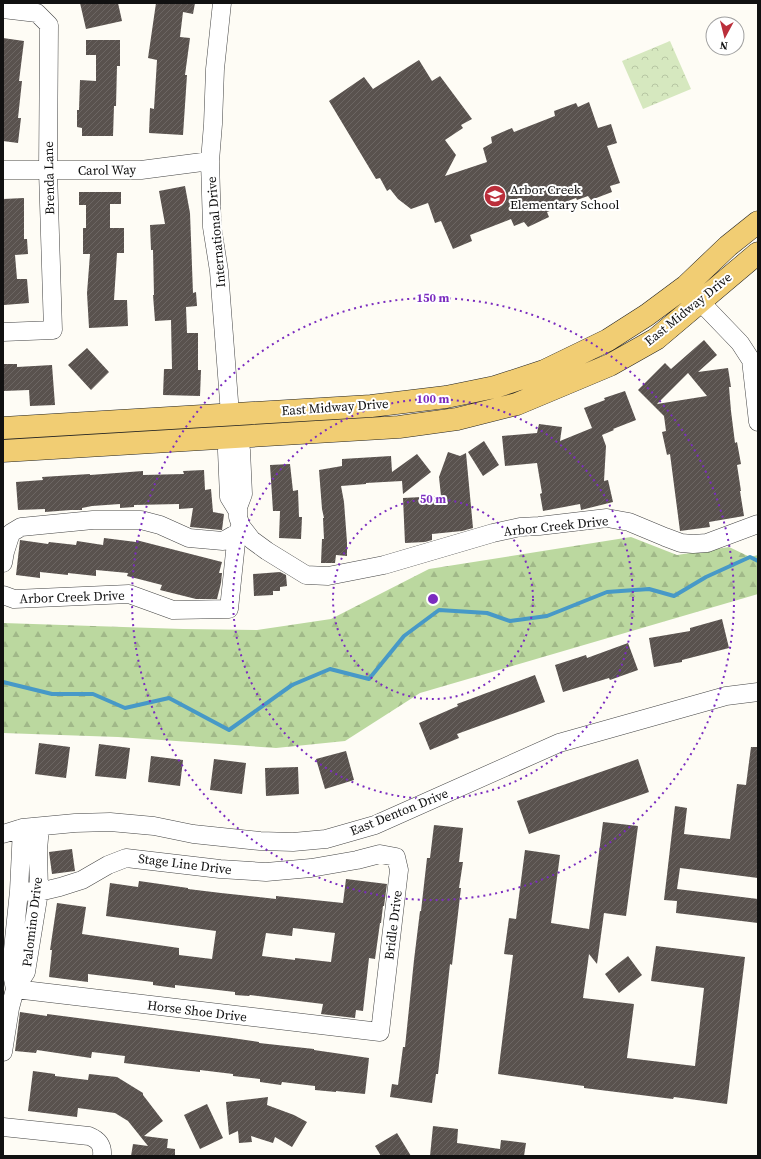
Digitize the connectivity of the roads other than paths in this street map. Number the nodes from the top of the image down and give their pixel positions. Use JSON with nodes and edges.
{"nodes":[{"id":1,"x":222,"y":3,"type":"edge"},
{"id":2,"x":3,"y":9,"type":"edge"},
{"id":3,"x":210,"y":161,"type":"junction"},
{"id":4,"x":3,"y":170,"type":"edge"},
{"id":5,"x":48,"y":171,"type":"junction"},
{"id":6,"x":758,"y":222,"type":"edge"},
{"id":7,"x":758,"y":253,"type":"edge"},
{"id":8,"x":693,"y":294,"type":"junction"},
{"id":9,"x":3,"y":332,"type":"edge"},
{"id":10,"x":755,"y":358,"type":"edge"},
{"id":11,"x":230,"y":414,"type":"junction"},
{"id":12,"x":758,"y":422,"type":"edge"},
{"id":13,"x":3,"y":428,"type":"edge"},
{"id":14,"x":230,"y":437,"type":"junction"},
{"id":15,"x":3,"y":451,"type":"edge"},
{"id":16,"x":758,"y":524,"type":"edge"},
{"id":17,"x":239,"y":529,"type":"junction"},
{"id":18,"x":3,"y":563,"type":"edge"},
{"id":19,"x":3,"y":595,"type":"edge"},
{"id":20,"x":758,"y":692,"type":"edge"},
{"id":21,"x":40,"y":827,"type":"junction"},
{"id":22,"x":22,"y":828,"type":"junction"},
{"id":23,"x":3,"y":834,"type":"edge"},
{"id":24,"x":357,"y":860,"type":"joint"},
{"id":25,"x":19,"y":891,"type":"junction"},
{"id":26,"x":38,"y":892,"type":"junction"},
{"id":27,"x":15,"y":989,"type":"junction"},
{"id":28,"x":380,"y":1032,"type":"joint"},
{"id":29,"x":3,"y":1052,"type":"edge"},
{"id":30,"x":3,"y":1127,"type":"edge"},
{"id":31,"x":102,"y":1156,"type":"edge"}],
"edges":[{"from":1,"to":3,"type":"street","name":"International Drive"},
{"from":2,"to":5,"type":"street","name":"Brenda Lane"},
{"from":3,"to":5,"type":"street","name":"Carol Way"},
{"from":3,"to":11,"type":"street","name":"International Drive"},
{"from":4,"to":5,"type":"street","name":"Carol Way"},
{"from":5,"to":9,"type":"street","name":"Brenda Lane"},
{"from":6,"to":8,"type":"main road","name":"East Midway Drive"},
{"from":7,"to":8,"type":"main road","name":"East Midway Drive"},
{"from":8,"to":10,"type":"street"},
{"from":8,"to":11,"type":"main road","name":"East Midway Drive"},
{"from":8,"to":14,"type":"main road","name":"East Midway Drive"},
{"from":10,"to":12,"type":"street"},
{"from":11,"to":13,"type":"main road","name":"East Midway Drive"},
{"from":11,"to":14,"type":"main road"},
{"from":14,"to":15,"type":"main road","name":"East Midway Drive"},
{"from":14,"to":17,"type":"street"},
{"from":16,"to":17,"type":"street","name":"Arbor Creek Drive"},
{"from":17,"to":18,"type":"street"},
{"from":17,"to":19,"type":"street","name":"Arbor Creek Drive"},
{"from":20,"to":21,"type":"street","name":"East Denton Drive"},
{"from":21,"to":22,"type":"street","name":"East Denton Drive"},
{"from":21,"to":26,"type":"street","name":"Palomino Drive"},
{"from":22,"to":23,"type":"street","name":"East Denton Drive"},
{"from":22,"to":25,"type":"street","name":"Palomino Drive"},
{"from":24,"to":26,"type":"street","name":"Stage Line Drive"},
{"from":24,"to":28,"type":"street","name":"Bridle Drive"},
{"from":25,"to":26,"type":"street","name":"Stage Line Drive"},
{"from":25,"to":27,"type":"street","name":"Palomino Drive"},
{"from":26,"to":27,"type":"street","name":"Palomino Drive"},
{"from":27,"to":28,"type":"street","name":"Horse Shoe Drive"},
{"from":27,"to":29,"type":"street","name":"Palomino Drive"},
{"from":30,"to":31,"type":"street"}]}
